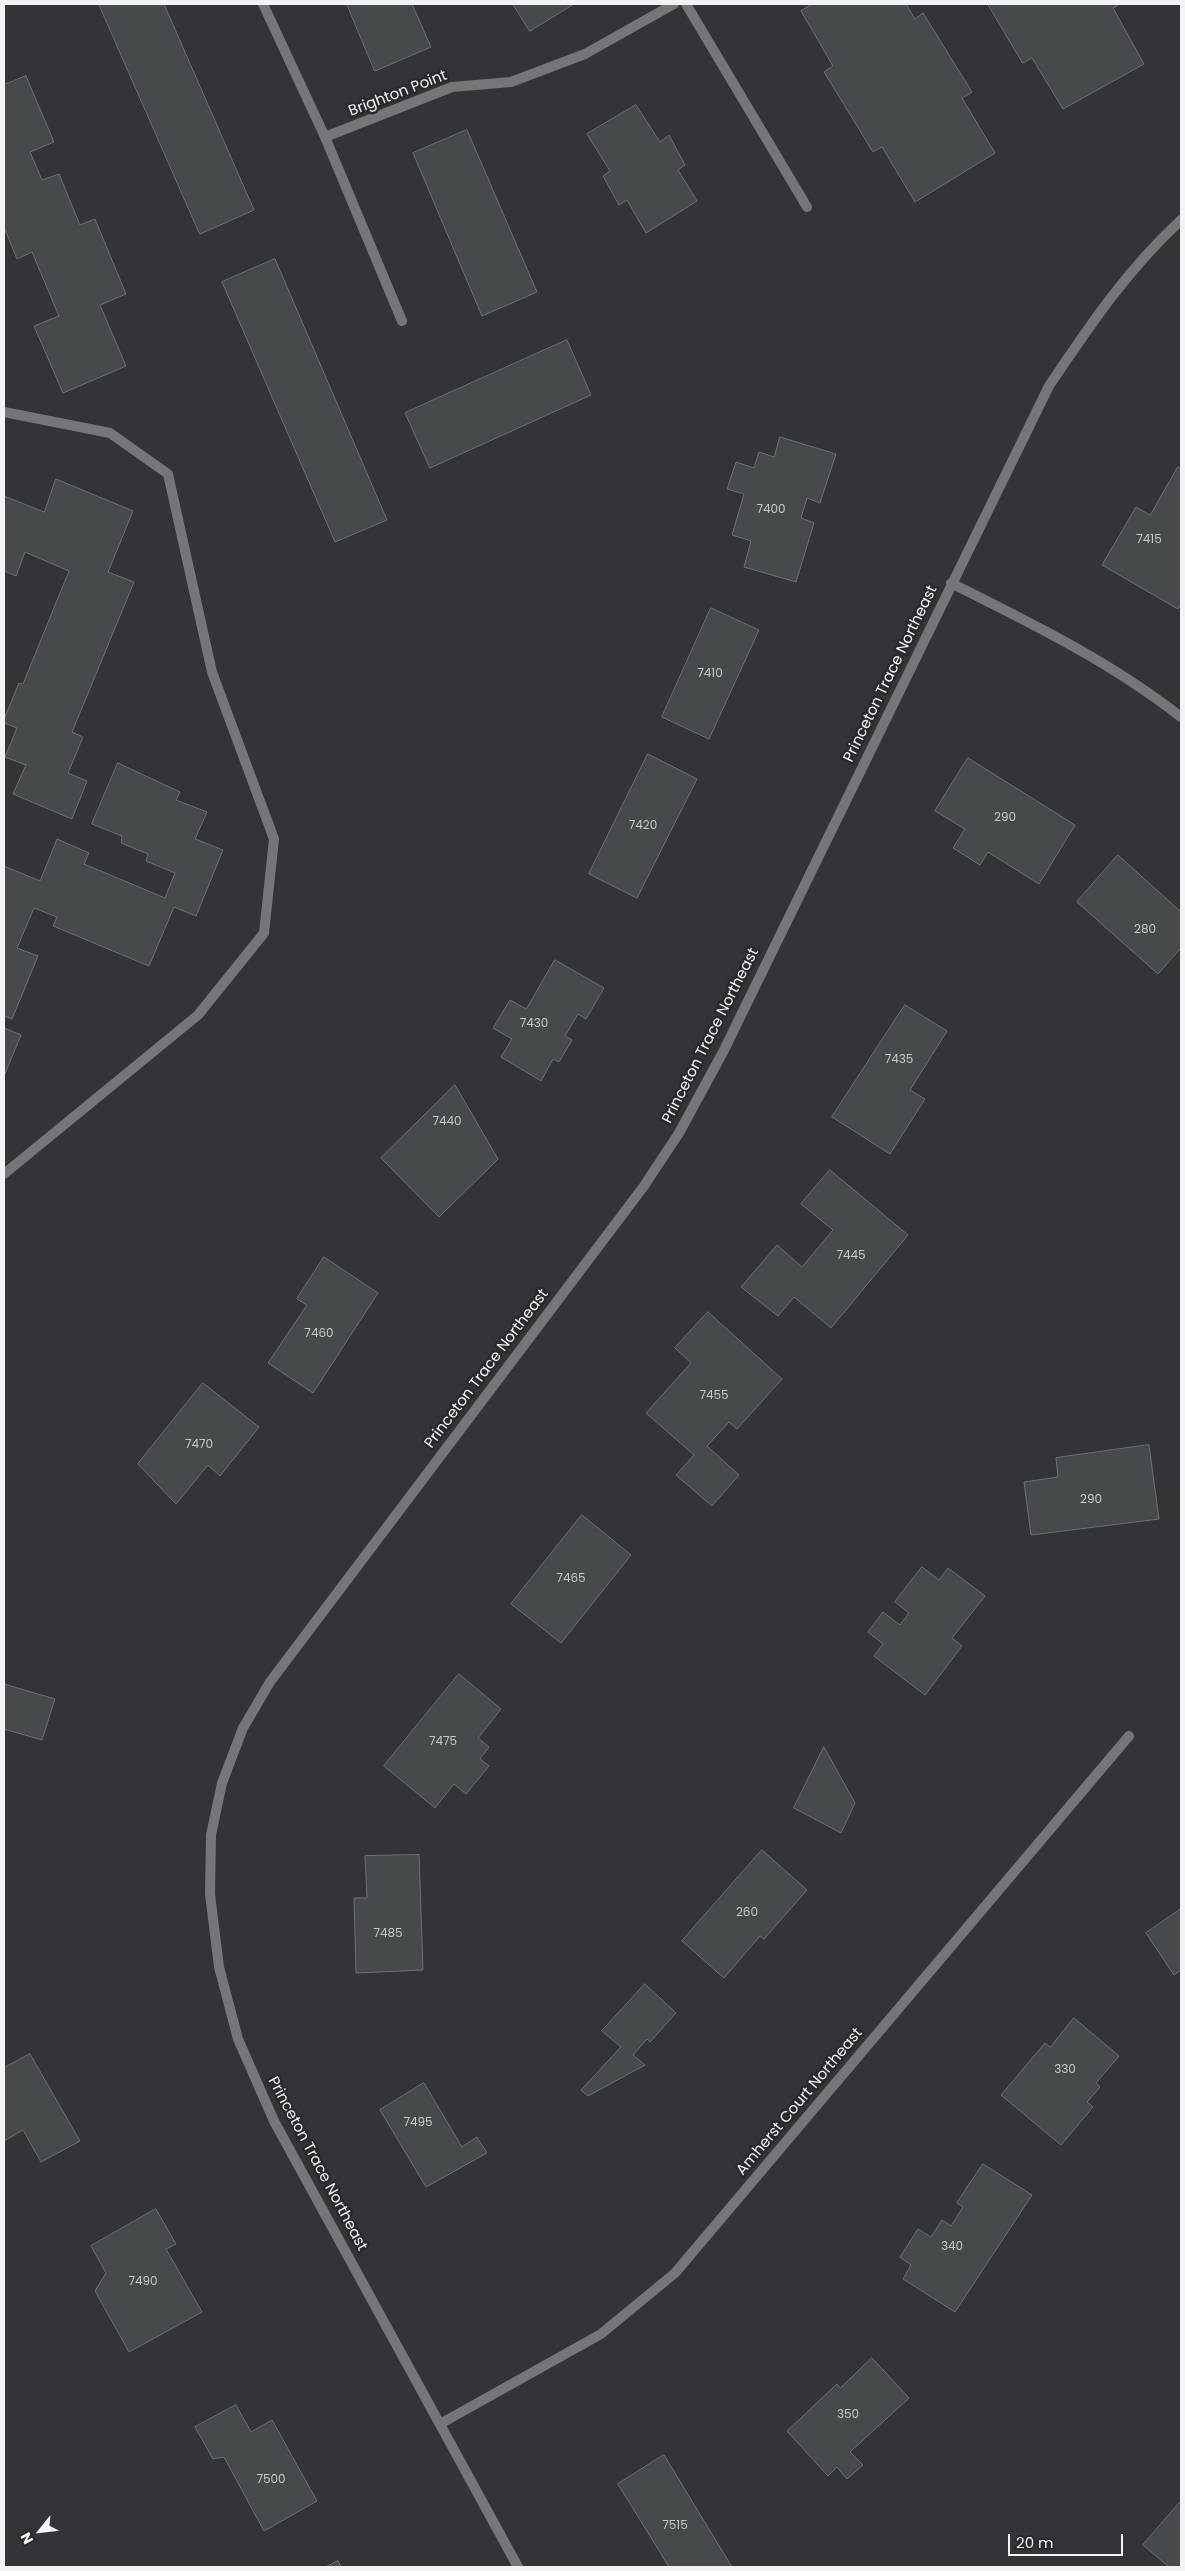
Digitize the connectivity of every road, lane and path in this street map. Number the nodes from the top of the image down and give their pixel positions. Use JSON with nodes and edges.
{"nodes":[{"id":1,"x":264,"y":4,"type":"edge"},
{"id":2,"x":674,"y":4,"type":"edge"},
{"id":3,"x":686,"y":4,"type":"edge"},
{"id":4,"x":325,"y":138,"type":"junction"},
{"id":5,"x":807,"y":207,"type":"dead end"},
{"id":6,"x":1181,"y":220,"type":"edge"},
{"id":7,"x":402,"y":321,"type":"dead end"},
{"id":8,"x":4,"y":412,"type":"edge"},
{"id":9,"x":952,"y":583,"type":"junction"},
{"id":10,"x":1181,"y":717,"type":"edge"},
{"id":11,"x":4,"y":1174,"type":"edge"},
{"id":12,"x":1129,"y":1736,"type":"dead end"},
{"id":13,"x":440,"y":2424,"type":"junction"},
{"id":14,"x":518,"y":2567,"type":"edge"}],
"edges":[{"from":1,"to":4,"type":"street"},
{"from":2,"to":4,"type":"street","name":"Brighton Point"},
{"from":3,"to":5,"type":"street"},
{"from":4,"to":7,"type":"street"},
{"from":6,"to":9,"type":"street","name":"Princeton Trace Northeast"},
{"from":8,"to":11,"type":"street"},
{"from":9,"to":10,"type":"street"},
{"from":9,"to":13,"type":"street","name":"Princeton Trace Northeast"},
{"from":12,"to":13,"type":"street","name":"Amherst Court Northeast"},
{"from":13,"to":14,"type":"street","name":"Princeton Trace Northeast"}]}
